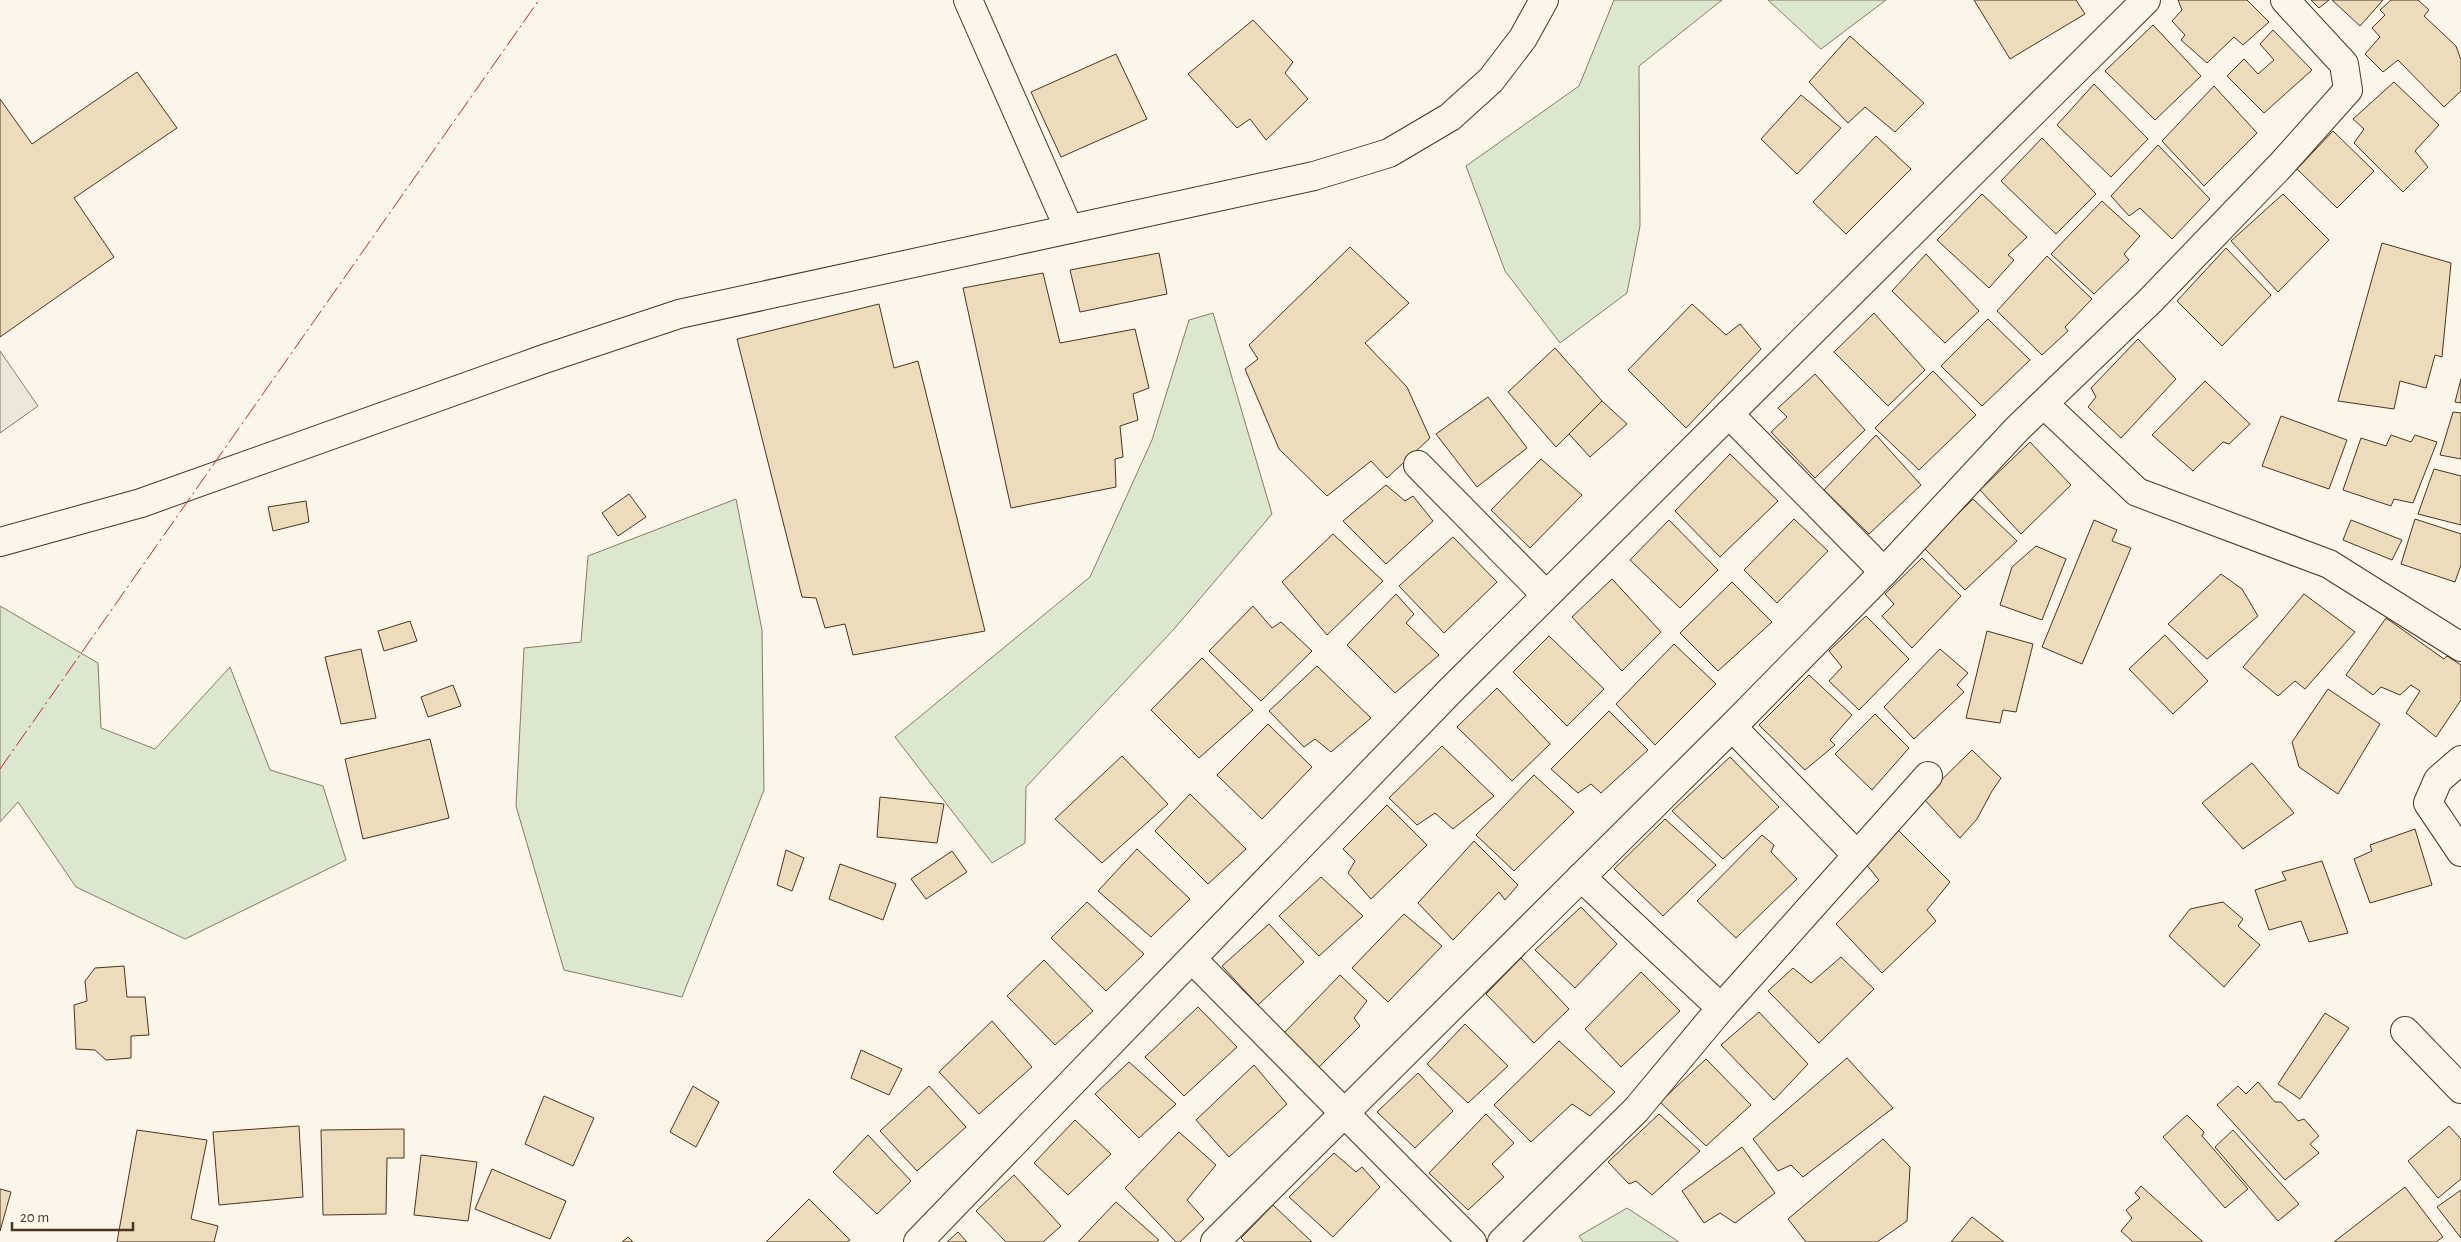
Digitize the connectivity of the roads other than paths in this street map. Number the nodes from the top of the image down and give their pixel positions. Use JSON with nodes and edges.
{"nodes":[{"id":1,"x":968,"y":0,"type":"edge"},
{"id":2,"x":1544,"y":0,"type":"edge"},
{"id":3,"x":2146,"y":0,"type":"edge"},
{"id":4,"x":2285,"y":0,"type":"edge"},
{"id":5,"x":1069,"y":229,"type":"junction"},
{"id":6,"x":2044,"y":404,"type":"junction"},
{"id":7,"x":1729,"y":414,"type":"junction"},
{"id":8,"x":1418,"y":465,"type":"dead end"},
{"id":9,"x":0,"y":542,"type":"edge"},
{"id":10,"x":1884,"y":572,"type":"junction"},
{"id":11,"x":1546,"y":595,"type":"junction"},
{"id":12,"x":2458,"y":637,"type":"edge"},
{"id":13,"x":1732,"y":727,"type":"junction"},
{"id":14,"x":2461,"y":760,"type":"edge"},
{"id":15,"x":1928,"y":776,"type":"dead end"},
{"id":16,"x":2461,"y":852,"type":"edge"},
{"id":17,"x":1857,"y":855,"type":"junction"},
{"id":18,"x":1581,"y":878,"type":"junction"},
{"id":19,"x":1192,"y":960,"type":"junction"},
{"id":20,"x":1721,"y":1008,"type":"junction"},
{"id":21,"x":2405,"y":1031,"type":"dead end"},
{"id":22,"x":2461,"y":1089,"type":"edge"},
{"id":23,"x":1345,"y":1114,"type":"junction"},
{"id":24,"x":918,"y":1242,"type":"edge"},
{"id":25,"x":1215,"y":1242,"type":"edge"},
{"id":26,"x":1472,"y":1242,"type":"edge"},
{"id":27,"x":1502,"y":1242,"type":"edge"}],
"edges":[{"from":1,"to":5,"type":"street"},
{"from":2,"to":5,"type":"street"},
{"from":3,"to":7,"type":"street"},
{"from":4,"to":6,"type":"street"},
{"from":5,"to":9,"type":"street"},
{"from":6,"to":10,"type":"street"},
{"from":6,"to":12,"type":"street"},
{"from":7,"to":10,"type":"street"},
{"from":7,"to":11,"type":"street"},
{"from":8,"to":11,"type":"street"},
{"from":10,"to":13,"type":"street"},
{"from":11,"to":19,"type":"street"},
{"from":13,"to":17,"type":"street"},
{"from":13,"to":18,"type":"street"},
{"from":14,"to":16,"type":"street"},
{"from":15,"to":17,"type":"street"},
{"from":17,"to":20,"type":"street"},
{"from":18,"to":20,"type":"street"},
{"from":18,"to":23,"type":"street"},
{"from":19,"to":23,"type":"street"},
{"from":19,"to":24,"type":"street"},
{"from":20,"to":27,"type":"street"},
{"from":21,"to":22,"type":"street"},
{"from":23,"to":25,"type":"street"},
{"from":23,"to":26,"type":"street"}]}
